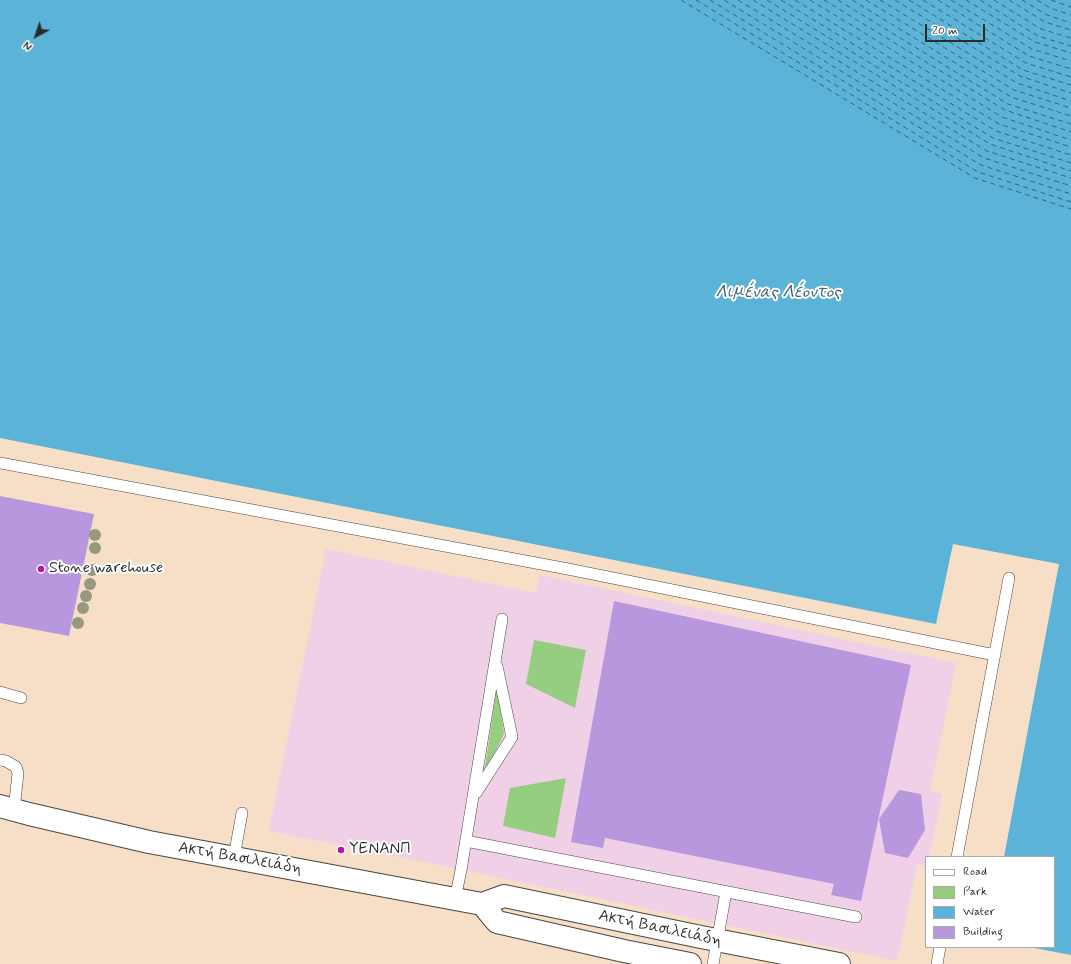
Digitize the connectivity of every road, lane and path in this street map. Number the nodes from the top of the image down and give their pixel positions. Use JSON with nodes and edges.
{"nodes":[{"id":1,"x":0,"y":463,"type":"edge"},
{"id":2,"x":1009,"y":578,"type":"dead end"},
{"id":3,"x":502,"y":620,"type":"dead end"},
{"id":4,"x":995,"y":655,"type":"junction"},
{"id":5,"x":496,"y":658,"type":"junction"},
{"id":6,"x":0,"y":692,"type":"edge"},
{"id":7,"x":21,"y":698,"type":"dead end"},
{"id":8,"x":0,"y":760,"type":"edge"},
{"id":9,"x":473,"y":799,"type":"junction"},
{"id":10,"x":7,"y":808,"type":"edge"},
{"id":11,"x":242,"y":813,"type":"dead end"},
{"id":12,"x":466,"y":841,"type":"junction"},
{"id":13,"x":957,"y":856,"type":"edge"},
{"id":14,"x":234,"y":857,"type":"junction"},
{"id":15,"x":726,"y":892,"type":"junction"},
{"id":16,"x":455,"y":899,"type":"junction"},
{"id":17,"x":482,"y":904,"type":"junction"},
{"id":18,"x":856,"y":917,"type":"dead end"},
{"id":19,"x":717,"y":940,"type":"junction"},
{"id":20,"x":940,"y":948,"type":"edge"},
{"id":21,"x":623,"y":958,"type":"edge"},
{"id":22,"x":690,"y":964,"type":"edge"},
{"id":23,"x":712,"y":964,"type":"edge"},
{"id":24,"x":839,"y":964,"type":"edge"},
{"id":25,"x":936,"y":964,"type":"edge"}],
"edges":[{"from":1,"to":4,"type":"lane"},
{"from":2,"to":4,"type":"lane"},
{"from":3,"to":5,"type":"lane"},
{"from":4,"to":13,"type":"lane"},
{"from":5,"to":9,"type":"lane"},
{"from":5,"to":9,"type":"lane"},
{"from":6,"to":7,"type":"lane"},
{"from":8,"to":10,"type":"lane"},
{"from":9,"to":12,"type":"lane"},
{"from":10,"to":14,"type":"street","name":"Ακτή Βασιλειάδη"},
{"from":11,"to":14,"type":"lane"},
{"from":12,"to":15,"type":"lane"},
{"from":12,"to":16,"type":"lane"},
{"from":14,"to":16,"type":"street","name":"Ακτή Βασιλειάδη"},
{"from":15,"to":18,"type":"lane"},
{"from":15,"to":19,"type":"lane"},
{"from":16,"to":17,"type":"street","name":"Ακτή Βασιλειάδη"},
{"from":17,"to":19,"type":"street","name":"Ακτή Βασιλειάδη"},
{"from":17,"to":21,"type":"street","name":"Ακτή Βασιλειάδη"},
{"from":19,"to":23,"type":"lane"},
{"from":19,"to":24,"type":"street","name":"Ακτή Βασιλειάδη"},
{"from":20,"to":25,"type":"lane"},
{"from":21,"to":22,"type":"street","name":"Ακτή Βασιλειάδη"}]}
